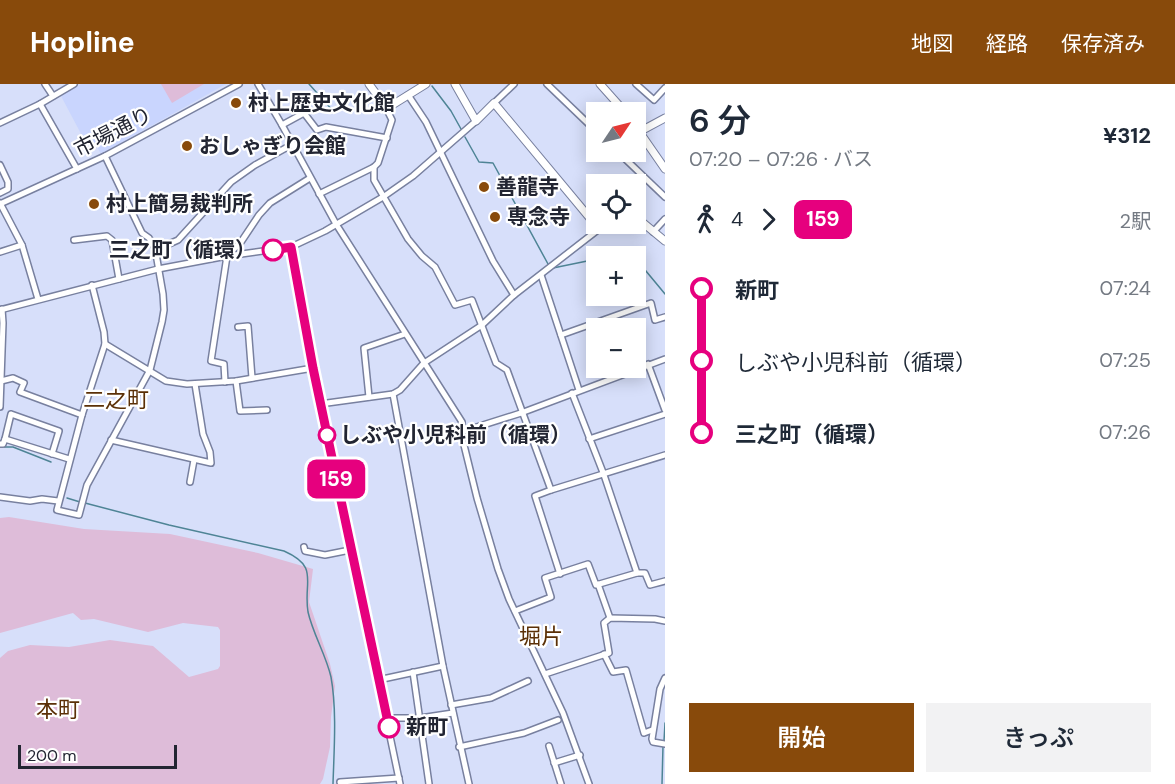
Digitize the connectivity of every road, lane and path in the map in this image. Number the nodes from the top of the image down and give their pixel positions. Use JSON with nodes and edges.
{"nodes":[{"id":1,"x":45,"y":84,"type":"edge"},
{"id":2,"x":74,"y":84,"type":"edge"},
{"id":3,"x":238,"y":84,"type":"edge"},
{"id":4,"x":258,"y":84,"type":"edge"},
{"id":5,"x":369,"y":84,"type":"edge"},
{"id":6,"x":426,"y":84,"type":"edge"},
{"id":7,"x":455,"y":84,"type":"edge"},
{"id":8,"x":514,"y":84,"type":"edge"},
{"id":9,"x":547,"y":84,"type":"edge"},
{"id":10,"x":600,"y":84,"type":"edge"},
{"id":11,"x":636,"y":84,"type":"edge"},
{"id":12,"x":506,"y":87,"type":"edge"},
{"id":13,"x":665,"y":88,"type":"edge"},
{"id":14,"x":408,"y":95,"type":"junction"},
{"id":15,"x":53,"y":96,"type":"junction"},
{"id":16,"x":616,"y":102,"type":"edge"},
{"id":17,"x":494,"y":103,"type":"junction"},
{"id":18,"x":40,"y":104,"type":"junction"},
{"id":19,"x":385,"y":106,"type":"junction"},
{"id":20,"x":665,"y":118,"type":"edge"},
{"id":21,"x":476,"y":120,"type":"junction"},
{"id":22,"x":586,"y":121,"type":"edge"},
{"id":23,"x":0,"y":123,"type":"edge"},
{"id":24,"x":282,"y":125,"type":"junction"},
{"id":25,"x":646,"y":126,"type":"edge"},
{"id":26,"x":387,"y":138,"type":"junction"},
{"id":27,"x":646,"y":142,"type":"edge"},
{"id":28,"x":292,"y":144,"type":"junction"},
{"id":29,"x":440,"y":154,"type":"junction"},
{"id":30,"x":105,"y":156,"type":"junction"},
{"id":31,"x":628,"y":162,"type":"edge"},
{"id":32,"x":0,"y":165,"type":"edge"},
{"id":33,"x":374,"y":167,"type":"junction"},
{"id":34,"x":77,"y":169,"type":"junction"},
{"id":35,"x":665,"y":169,"type":"edge"},
{"id":36,"x":310,"y":178,"type":"junction"},
{"id":37,"x":1,"y":191,"type":"edge"},
{"id":38,"x":319,"y":194,"type":"junction"},
{"id":39,"x":383,"y":197,"type":"junction"},
{"id":40,"x":665,"y":197,"type":"edge"},
{"id":41,"x":0,"y":203,"type":"edge"},
{"id":42,"x":586,"y":213,"type":"edge"},
{"id":43,"x":665,"y":219,"type":"edge"},
{"id":44,"x":336,"y":224,"type":"junction"},
{"id":45,"x":646,"y":226,"type":"edge"},
{"id":46,"x":653,"y":232,"type":"junction"},
{"id":47,"x":593,"y":234,"type":"edge"},
{"id":48,"x":74,"y":240,"type":"dead end"},
{"id":49,"x":665,"y":241,"type":"edge"},
{"id":50,"x":21,"y":245,"type":"junction"},
{"id":51,"x":291,"y":247,"type":"junction"},
{"id":52,"x":155,"y":248,"type":"junction"},
{"id":53,"x":0,"y":252,"type":"edge"},
{"id":54,"x":227,"y":256,"type":"junction"},
{"id":55,"x":158,"y":269,"type":"junction"},
{"id":56,"x":541,"y":275,"type":"junction"},
{"id":57,"x":119,"y":279,"type":"junction"},
{"id":58,"x":92,"y":285,"type":"junction"},
{"id":59,"x":514,"y":295,"type":"junction"},
{"id":60,"x":38,"y":299,"type":"junction"},
{"id":61,"x":1,"y":310,"type":"edge"},
{"id":62,"x":665,"y":317,"type":"edge"},
{"id":63,"x":482,"y":325,"type":"junction"},
{"id":64,"x":238,"y":327,"type":"dead end"},
{"id":65,"x":405,"y":334,"type":"junction"},
{"id":66,"x":561,"y":335,"type":"junction"},
{"id":67,"x":105,"y":344,"type":"junction"},
{"id":68,"x":665,"y":359,"type":"edge"},
{"id":69,"x":424,"y":363,"type":"junction"},
{"id":70,"x":648,"y":364,"type":"junction"},
{"id":71,"x":313,"y":368,"type":"junction"},
{"id":72,"x":150,"y":370,"type":"junction"},
{"id":73,"x":252,"y":378,"type":"junction"},
{"id":74,"x":1,"y":381,"type":"edge"},
{"id":75,"x":236,"y":381,"type":"junction"},
{"id":76,"x":225,"y":382,"type":"junction"},
{"id":77,"x":195,"y":384,"type":"junction"},
{"id":78,"x":579,"y":390,"type":"junction"},
{"id":79,"x":572,"y":393,"type":"junction"},
{"id":80,"x":393,"y":394,"type":"junction"},
{"id":81,"x":369,"y":397,"type":"junction"},
{"id":82,"x":320,"y":404,"type":"junction"},
{"id":83,"x":0,"y":407,"type":"edge"},
{"id":84,"x":267,"y":410,"type":"dead end"},
{"id":85,"x":665,"y":412,"type":"edge"},
{"id":86,"x":521,"y":413,"type":"junction"},
{"id":87,"x":82,"y":415,"type":"junction"},
{"id":88,"x":464,"y":431,"type":"junction"},
{"id":89,"x":5,"y":439,"type":"junction"},
{"id":90,"x":111,"y":440,"type":"junction"},
{"id":91,"x":589,"y":440,"type":"junction"},
{"id":92,"x":0,"y":444,"type":"edge"},
{"id":93,"x":52,"y":454,"type":"junction"},
{"id":94,"x":665,"y":455,"type":"edge"},
{"id":95,"x":69,"y":459,"type":"junction"},
{"id":96,"x":194,"y":460,"type":"junction"},
{"id":97,"x":604,"y":475,"type":"junction"},
{"id":98,"x":190,"y":482,"type":"dead end"},
{"id":99,"x":550,"y":490,"type":"junction"},
{"id":100,"x":0,"y":497,"type":"edge"},
{"id":101,"x":58,"y":501,"type":"junction"},
{"id":102,"x":304,"y":548,"type":"dead end"},
{"id":103,"x":350,"y":550,"type":"junction"},
{"id":104,"x":637,"y":573,"type":"junction"},
{"id":105,"x":561,"y":574,"type":"junction"},
{"id":106,"x":665,"y":581,"type":"edge"},
{"id":107,"x":598,"y":584,"type":"junction"},
{"id":108,"x":515,"y":611,"type":"junction"},
{"id":109,"x":610,"y":618,"type":"junction"},
{"id":110,"x":665,"y":621,"type":"edge"},
{"id":111,"x":604,"y":654,"type":"junction"},
{"id":112,"x":443,"y":666,"type":"junction"},
{"id":113,"x":413,"y":672,"type":"junction"},
{"id":114,"x":545,"y":674,"type":"junction"},
{"id":115,"x":665,"y":678,"type":"edge"},
{"id":116,"x":378,"y":680,"type":"junction"},
{"id":117,"x":528,"y":681,"type":"dead end"},
{"id":118,"x":451,"y":705,"type":"junction"},
{"id":119,"x":453,"y":713,"type":"junction"},
{"id":120,"x":387,"y":718,"type":"junction"},
{"id":121,"x":420,"y":718,"type":"junction"},
{"id":122,"x":558,"y":720,"type":"dead end"},
{"id":123,"x":652,"y":730,"type":"junction"},
{"id":124,"x":665,"y":744,"type":"edge"},
{"id":125,"x":549,"y":746,"type":"dead end"},
{"id":126,"x":459,"y":747,"type":"junction"},
{"id":127,"x":580,"y":755,"type":"junction"},
{"id":128,"x":554,"y":763,"type":"junction"},
{"id":129,"x":399,"y":781,"type":"edge"},
{"id":130,"x":340,"y":782,"type":"dead end"},
{"id":131,"x":429,"y":784,"type":"edge"},
{"id":132,"x":469,"y":784,"type":"edge"},
{"id":133,"x":561,"y":784,"type":"edge"},
{"id":134,"x":590,"y":784,"type":"edge"}],
"edges":[{"from":1,"to":15,"type":"street"},
{"from":2,"to":15,"type":"street"},
{"from":3,"to":30,"type":"street","name":"市場通り"},
{"from":4,"to":24,"type":"street"},
{"from":5,"to":19,"type":"main road"},
{"from":6,"to":14,"type":"main road"},
{"from":7,"to":21,"type":"main road"},
{"from":8,"to":12,"type":"street"},
{"from":9,"to":22,"type":"street"},
{"from":10,"to":16,"type":"main road"},
{"from":11,"to":13,"type":"street"},
{"from":12,"to":17,"type":"street"},
{"from":14,"to":19,"type":"main road"},
{"from":14,"to":29,"type":"street"},
{"from":15,"to":18,"type":"street"},
{"from":17,"to":21,"type":"main road"},
{"from":17,"to":42,"type":"main road"},
{"from":18,"to":23,"type":"street"},
{"from":18,"to":34,"type":"street"},
{"from":19,"to":26,"type":"street"},
{"from":20,"to":25,"type":"main road"},
{"from":21,"to":29,"type":"street"},
{"from":24,"to":26,"type":"street"},
{"from":24,"to":28,"type":"street"},
{"from":26,"to":33,"type":"street"},
{"from":27,"to":35,"type":"main road"},
{"from":28,"to":36,"type":"street"},
{"from":28,"to":52,"type":"street"},
{"from":29,"to":39,"type":"street"},
{"from":29,"to":59,"type":"street"},
{"from":30,"to":34,"type":"street","name":"市場通り"},
{"from":30,"to":52,"type":"street"},
{"from":31,"to":40,"type":"street"},
{"from":32,"to":37,"type":"street"},
{"from":33,"to":38,"type":"street"},
{"from":33,"to":39,"type":"street"},
{"from":34,"to":41,"type":"street","name":"市場通り"},
{"from":36,"to":38,"type":"street"},
{"from":36,"to":54,"type":"street"},
{"from":38,"to":44,"type":"street"},
{"from":39,"to":44,"type":"street"},
{"from":39,"to":63,"type":"street"},
{"from":41,"to":50,"type":"street"},
{"from":43,"to":46,"type":"street"},
{"from":44,"to":51,"type":"street"},
{"from":44,"to":65,"type":"street"},
{"from":45,"to":46,"type":"main road"},
{"from":46,"to":49,"type":"main road"},
{"from":47,"to":56,"type":"street"},
{"from":48,"to":57,"type":"street"},
{"from":50,"to":53,"type":"street"},
{"from":50,"to":60,"type":"street"},
{"from":51,"to":54,"type":"street"},
{"from":51,"to":71,"type":"street"},
{"from":52,"to":55,"type":"street"},
{"from":54,"to":55,"type":"street"},
{"from":54,"to":76,"type":"street"},
{"from":55,"to":57,"type":"street"},
{"from":55,"to":72,"type":"street"},
{"from":56,"to":59,"type":"street"},
{"from":56,"to":66,"type":"street"},
{"from":57,"to":58,"type":"street"},
{"from":58,"to":60,"type":"street"},
{"from":58,"to":67,"type":"street"},
{"from":59,"to":63,"type":"street"},
{"from":60,"to":61,"type":"street"},
{"from":61,"to":74,"type":"street"},
{"from":62,"to":66,"type":"street"},
{"from":63,"to":69,"type":"street"},
{"from":63,"to":86,"type":"street"},
{"from":64,"to":73,"type":"street"},
{"from":65,"to":69,"type":"street"},
{"from":65,"to":81,"type":"street"},
{"from":66,"to":78,"type":"street"},
{"from":67,"to":72,"type":"street"},
{"from":67,"to":87,"type":"street"},
{"from":68,"to":70,"type":"street"},
{"from":69,"to":80,"type":"street"},
{"from":69,"to":88,"type":"street"},
{"from":70,"to":78,"type":"street"},
{"from":70,"to":85,"type":"street"},
{"from":71,"to":73,"type":"street"},
{"from":71,"to":82,"type":"street"},
{"from":72,"to":77,"type":"street"},
{"from":72,"to":90,"type":"street"},
{"from":73,"to":75,"type":"street"},
{"from":74,"to":83,"type":"street"},
{"from":74,"to":87,"type":"street"},
{"from":75,"to":76,"type":"street"},
{"from":75,"to":84,"type":"street"},
{"from":76,"to":77,"type":"street"},
{"from":77,"to":96,"type":"street"},
{"from":78,"to":79,"type":"street"},
{"from":79,"to":86,"type":"street"},
{"from":79,"to":91,"type":"street"},
{"from":80,"to":81,"type":"street"},
{"from":80,"to":112,"type":"street"},
{"from":81,"to":82,"type":"street"},
{"from":82,"to":103,"type":"street"},
{"from":85,"to":91,"type":"street"},
{"from":86,"to":88,"type":"street"},
{"from":86,"to":99,"type":"street"},
{"from":87,"to":95,"type":"street"},
{"from":88,"to":108,"type":"street"},
{"from":89,"to":92,"type":"street"},
{"from":89,"to":93,"type":"street"},
{"from":89,"to":93,"type":"street"},
{"from":90,"to":96,"type":"street"},
{"from":90,"to":101,"type":"street"},
{"from":91,"to":97,"type":"street"},
{"from":93,"to":95,"type":"street"},
{"from":94,"to":97,"type":"street"},
{"from":95,"to":101,"type":"street"},
{"from":96,"to":98,"type":"street"},
{"from":97,"to":99,"type":"street"},
{"from":97,"to":104,"type":"street"},
{"from":99,"to":105,"type":"street"},
{"from":100,"to":101,"type":"street"},
{"from":102,"to":103,"type":"street"},
{"from":103,"to":116,"type":"street"},
{"from":104,"to":106,"type":"street"},
{"from":104,"to":107,"type":"street"},
{"from":105,"to":107,"type":"street"},
{"from":105,"to":108,"type":"street"},
{"from":107,"to":109,"type":"street"},
{"from":108,"to":114,"type":"street"},
{"from":109,"to":110,"type":"street"},
{"from":109,"to":111,"type":"street"},
{"from":111,"to":114,"type":"street"},
{"from":111,"to":123,"type":"street"},
{"from":112,"to":113,"type":"street"},
{"from":112,"to":118,"type":"street"},
{"from":113,"to":116,"type":"street"},
{"from":113,"to":121,"type":"street"},
{"from":114,"to":127,"type":"street"},
{"from":115,"to":123,"type":"street"},
{"from":116,"to":120,"type":"street"},
{"from":117,"to":118,"type":"street"},
{"from":118,"to":119,"type":"street"},
{"from":119,"to":121,"type":"street"},
{"from":119,"to":126,"type":"street"},
{"from":120,"to":121,"type":"street"},
{"from":120,"to":129,"type":"street"},
{"from":121,"to":131,"type":"street"},
{"from":122,"to":126,"type":"street"},
{"from":123,"to":124,"type":"street"},
{"from":125,"to":128,"type":"street"},
{"from":126,"to":132,"type":"street"},
{"from":127,"to":128,"type":"street"},
{"from":127,"to":134,"type":"street"},
{"from":128,"to":133,"type":"street"},
{"from":129,"to":130,"type":"street"}]}
